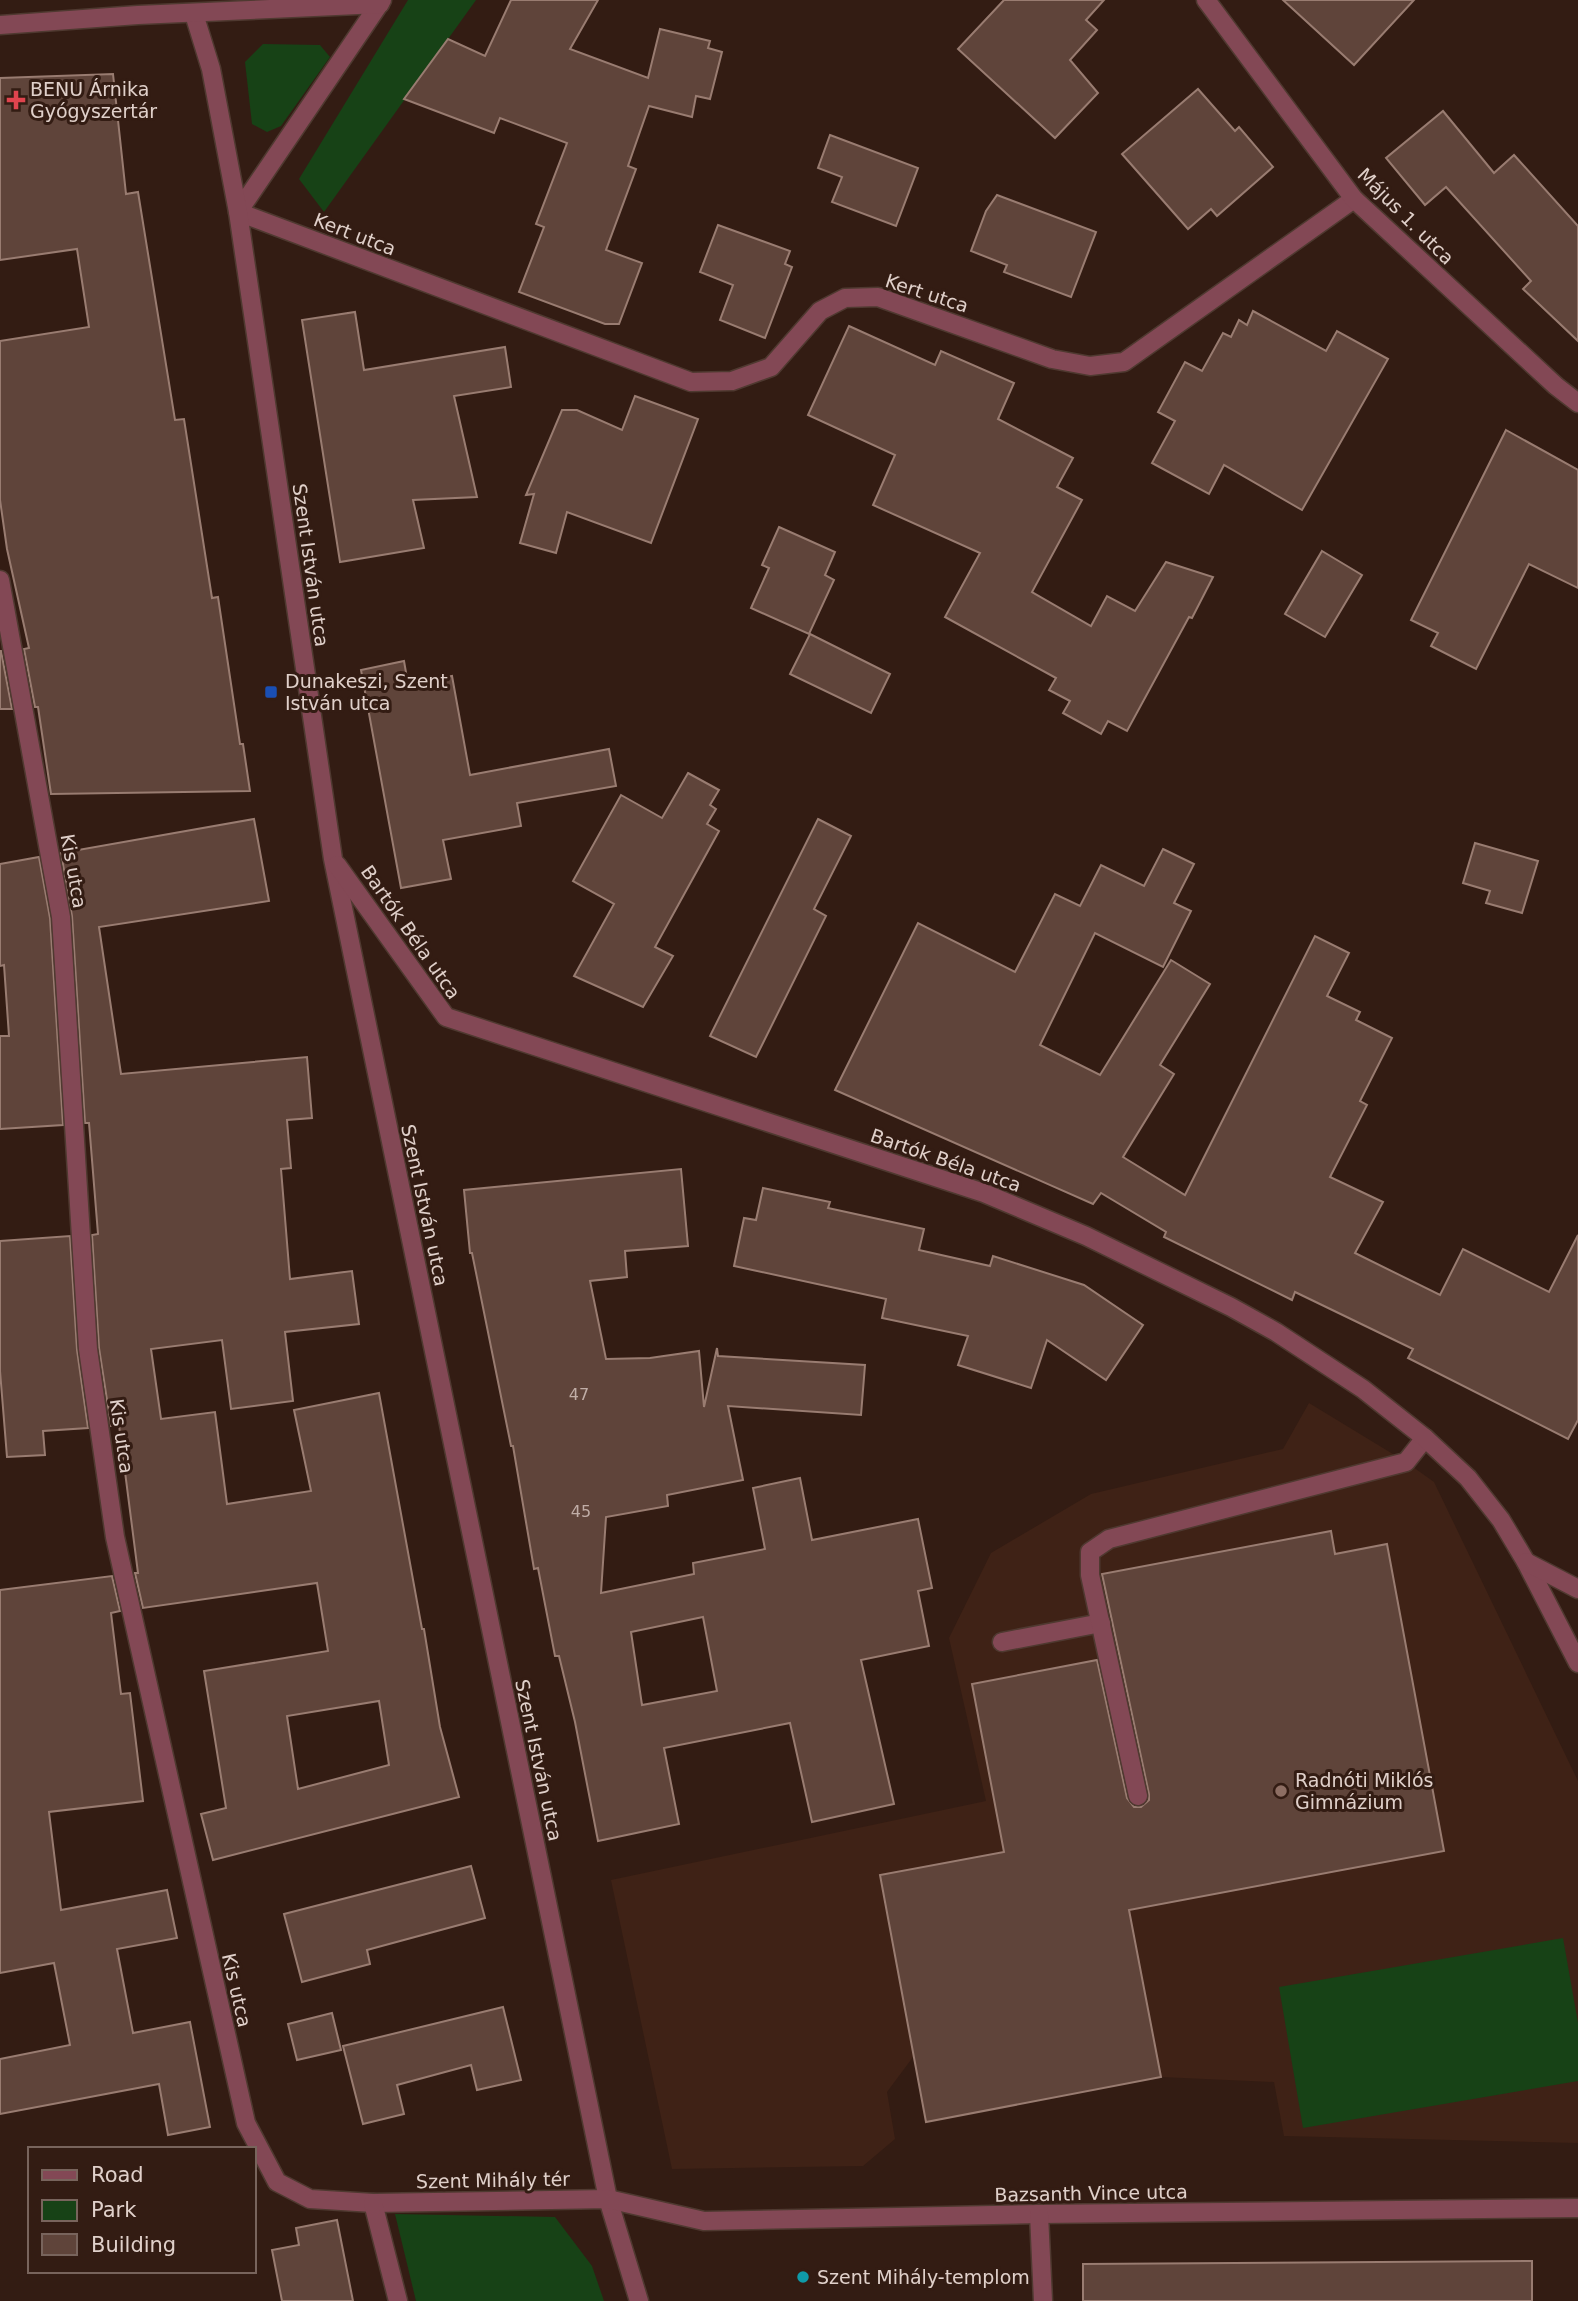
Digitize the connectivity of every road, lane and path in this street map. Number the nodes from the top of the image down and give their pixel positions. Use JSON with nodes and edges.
{"nodes":[{"id":1,"x":1206,"y":0,"type":"edge"},
{"id":2,"x":381,"y":2,"type":"edge"},
{"id":3,"x":194,"y":14,"type":"junction"},
{"id":4,"x":0,"y":25,"type":"edge"},
{"id":5,"x":1354,"y":199,"type":"junction"},
{"id":6,"x":238,"y":212,"type":"junction"},
{"id":7,"x":1578,"y":403,"type":"edge"},
{"id":8,"x":0,"y":580,"type":"edge"},
{"id":9,"x":333,"y":859,"type":"junction"},
{"id":10,"x":1424,"y":1438,"type":"junction"},
{"id":11,"x":1526,"y":1562,"type":"junction"},
{"id":12,"x":1578,"y":1589,"type":"edge"},
{"id":13,"x":1101,"y":1623,"type":"junction"},
{"id":14,"x":1002,"y":1642,"type":"dead end"},
{"id":15,"x":1578,"y":1662,"type":"edge"},
{"id":16,"x":1138,"y":1796,"type":"dead end"},
{"id":17,"x":608,"y":2199,"type":"junction"},
{"id":18,"x":373,"y":2203,"type":"junction"},
{"id":19,"x":1578,"y":2208,"type":"edge"},
{"id":20,"x":1039,"y":2214,"type":"junction"},
{"id":21,"x":398,"y":2301,"type":"edge"},
{"id":22,"x":639,"y":2301,"type":"edge"},
{"id":23,"x":1043,"y":2301,"type":"edge"}],
"edges":[{"from":1,"to":5,"type":"street","name":"Május 1. utca"},
{"from":2,"to":3,"type":"street"},
{"from":2,"to":6,"type":"street"},
{"from":3,"to":4,"type":"street"},
{"from":3,"to":6,"type":"street","name":"Szent István utca"},
{"from":5,"to":6,"type":"street","name":"Kert utca"},
{"from":5,"to":7,"type":"street","name":"Május 1. utca"},
{"from":6,"to":9,"type":"street","name":"Szent István utca"},
{"from":8,"to":18,"type":"street","name":"Kis utca"},
{"from":9,"to":10,"type":"street","name":"Bartók Béla utca"},
{"from":9,"to":17,"type":"street","name":"Szent István utca"},
{"from":10,"to":11,"type":"street","name":"Bartók Béla utca"},
{"from":10,"to":13,"type":"street"},
{"from":11,"to":12,"type":"street"},
{"from":11,"to":15,"type":"street","name":"Bartók Béla utca"},
{"from":13,"to":14,"type":"street"},
{"from":13,"to":16,"type":"street"},
{"from":17,"to":18,"type":"street","name":"Szent Mihály tér"},
{"from":17,"to":20,"type":"street","name":"Bazsanth Vince utca"},
{"from":17,"to":22,"type":"street"},
{"from":18,"to":21,"type":"street"},
{"from":19,"to":20,"type":"street","name":"Bazsanth Vince utca"},
{"from":20,"to":23,"type":"street"}]}
